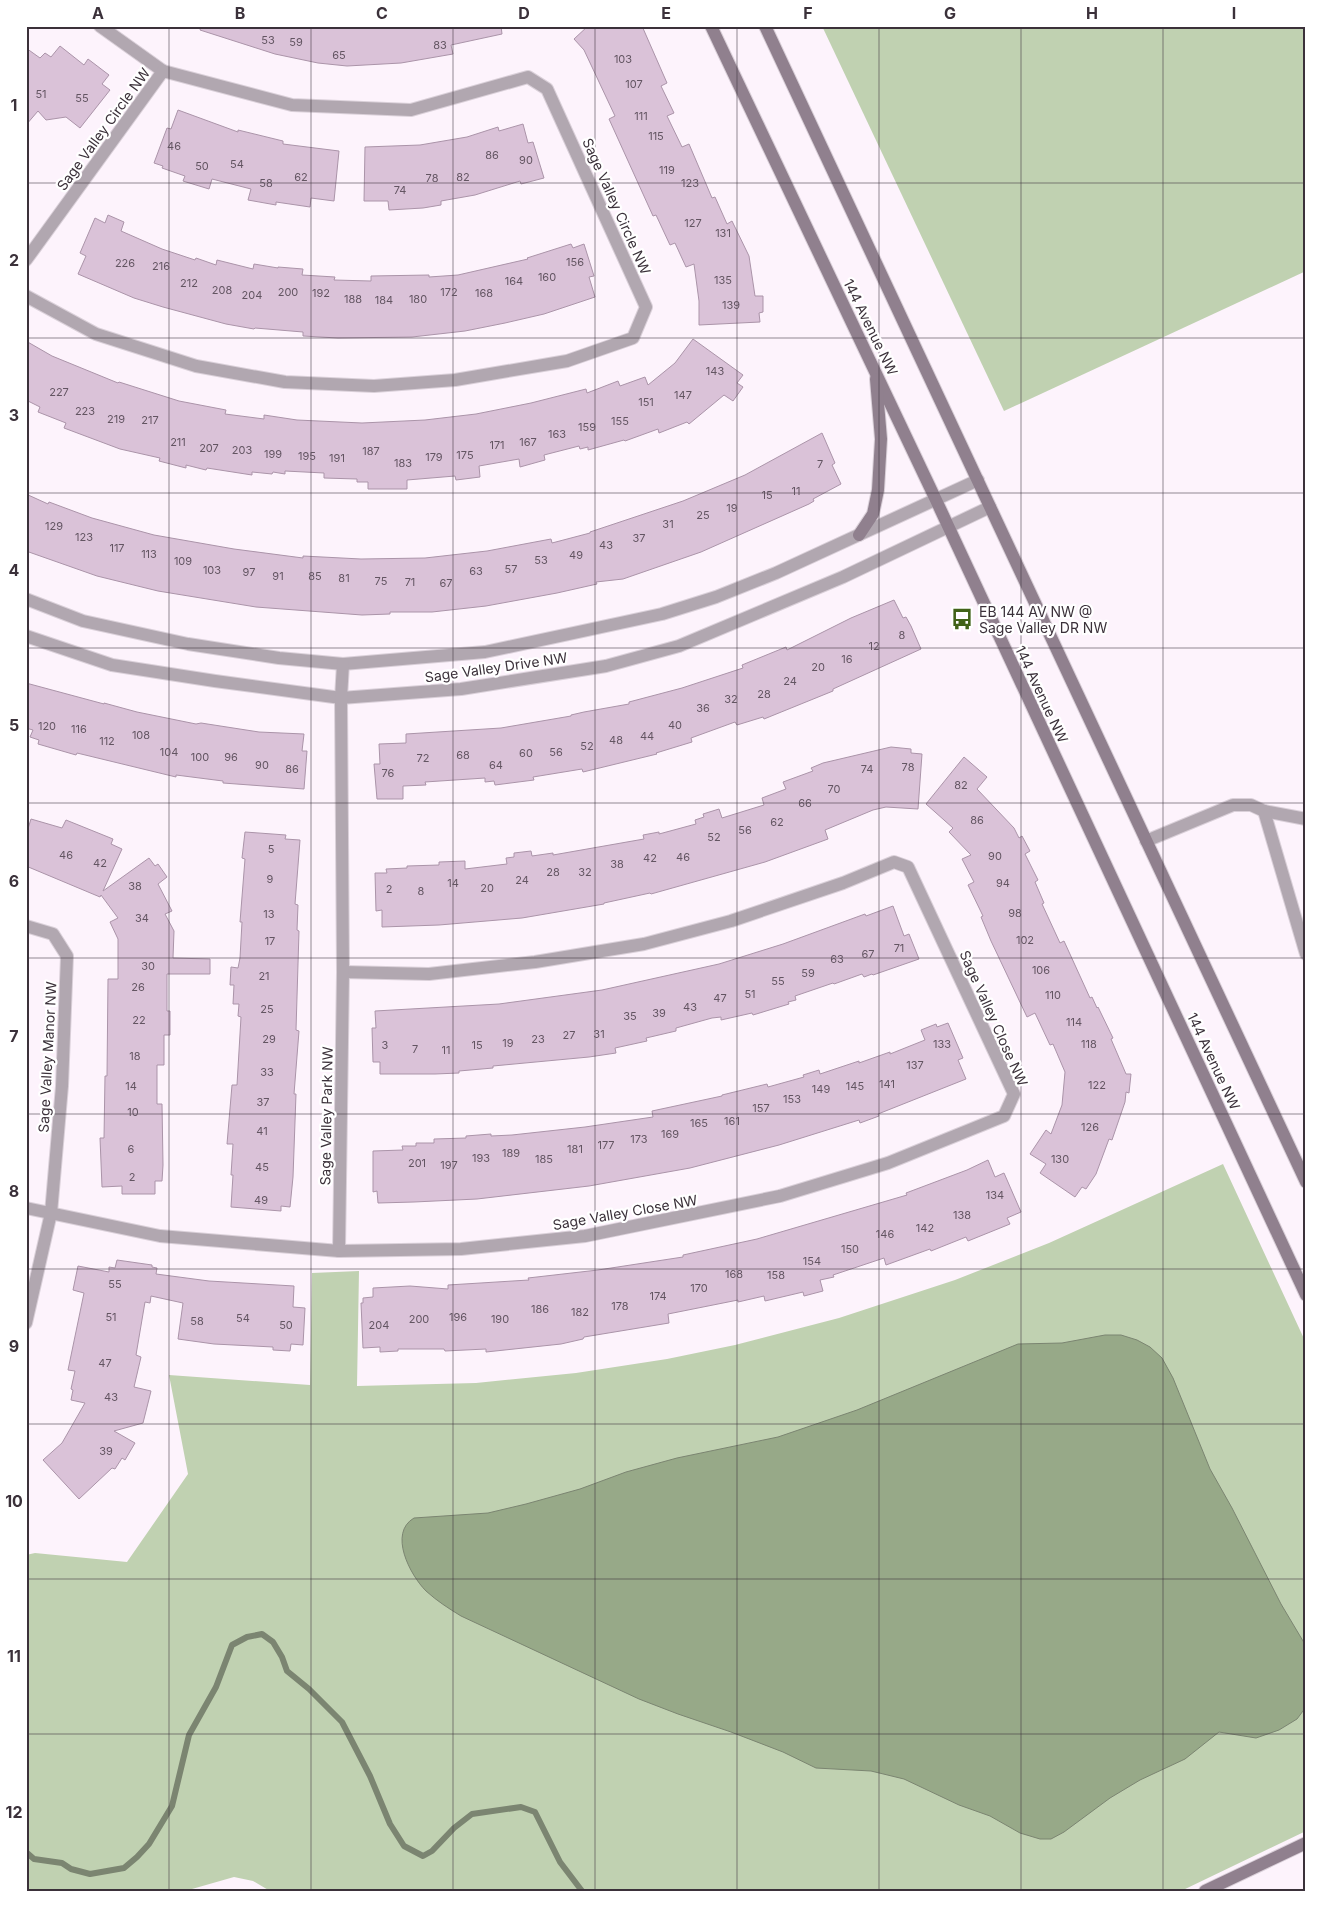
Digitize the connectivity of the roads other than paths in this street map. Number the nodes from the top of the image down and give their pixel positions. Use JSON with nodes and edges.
{"nodes":[{"id":1,"x":100,"y":26,"type":"edge"},
{"id":2,"x":711,"y":26,"type":"edge"},
{"id":3,"x":765,"y":26,"type":"edge"},
{"id":4,"x":163,"y":70,"type":"junction"},
{"id":5,"x":26,"y":260,"type":"edge"},
{"id":6,"x":26,"y":296,"type":"edge"},
{"id":7,"x":875,"y":370,"type":"junction"},
{"id":8,"x":978,"y":480,"type":"junction"},
{"id":9,"x":936,"y":500,"type":"junction"},
{"id":10,"x":990,"y":508,"type":"junction"},
{"id":11,"x":948,"y":528,"type":"junction"},
{"id":12,"x":859,"y":535,"type":"junction"},
{"id":13,"x":26,"y":599,"type":"edge"},
{"id":14,"x":26,"y":636,"type":"edge"},
{"id":15,"x":342,"y":664,"type":"junction"},
{"id":16,"x":341,"y":698,"type":"junction"},
{"id":17,"x":1264,"y":811,"type":"junction"},
{"id":18,"x":1306,"y":819,"type":"edge"},
{"id":19,"x":1146,"y":841,"type":"junction"},
{"id":20,"x":26,"y":926,"type":"edge"},
{"id":21,"x":1306,"y":954,"type":"edge"},
{"id":22,"x":343,"y":972,"type":"junction"},
{"id":23,"x":1306,"y":1182,"type":"edge"},
{"id":24,"x":26,"y":1208,"type":"edge"},
{"id":25,"x":51,"y":1213,"type":"junction"},
{"id":26,"x":339,"y":1252,"type":"junction"},
{"id":27,"x":1306,"y":1295,"type":"edge"},
{"id":28,"x":26,"y":1323,"type":"edge"},
{"id":29,"x":1306,"y":1843,"type":"edge"},
{"id":30,"x":1205,"y":1891,"type":"edge"}],
"edges":[{"from":1,"to":4,"type":"street"},
{"from":2,"to":7,"type":"main road","name":"144 Avenue NW"},
{"from":3,"to":8,"type":"main road"},
{"from":4,"to":5,"type":"street","name":"Sage Valley Circle NW"},
{"from":4,"to":6,"type":"street","name":"Sage Valley Circle NW"},
{"from":7,"to":9,"type":"main road","name":"144 Avenue NW"},
{"from":7,"to":12,"type":"main road"},
{"from":8,"to":9,"type":"street","name":"Sage Valley Drive NW"},
{"from":8,"to":10,"type":"main road"},
{"from":9,"to":11,"type":"main road","name":"144 Avenue NW"},
{"from":9,"to":12,"type":"street","name":"Sage Valley Drive NW"},
{"from":10,"to":11,"type":"street","name":"Sage Valley Drive NW"},
{"from":10,"to":19,"type":"main road"},
{"from":11,"to":16,"type":"street","name":"Sage Valley Drive NW"},
{"from":11,"to":27,"type":"main road","name":"144 Avenue NW"},
{"from":12,"to":15,"type":"street","name":"Sage Valley Drive NW"},
{"from":13,"to":15,"type":"street","name":"Sage Valley Drive NW"},
{"from":14,"to":16,"type":"street","name":"Sage Valley Drive NW"},
{"from":15,"to":16,"type":"street","name":"Sage Valley Park NW"},
{"from":16,"to":22,"type":"street","name":"Sage Valley Park NW"},
{"from":17,"to":18,"type":"street"},
{"from":17,"to":19,"type":"street"},
{"from":17,"to":21,"type":"street"},
{"from":19,"to":23,"type":"main road"},
{"from":20,"to":25,"type":"street","name":"Sage Valley Manor NW"},
{"from":22,"to":26,"type":"street","name":"Sage Valley Park NW"},
{"from":22,"to":26,"type":"street","name":"Sage Valley Close NW"},
{"from":24,"to":25,"type":"street"},
{"from":25,"to":26,"type":"street"},
{"from":25,"to":28,"type":"street","name":"Sage Valley Manor NW"},
{"from":29,"to":30,"type":"main road"}]}
